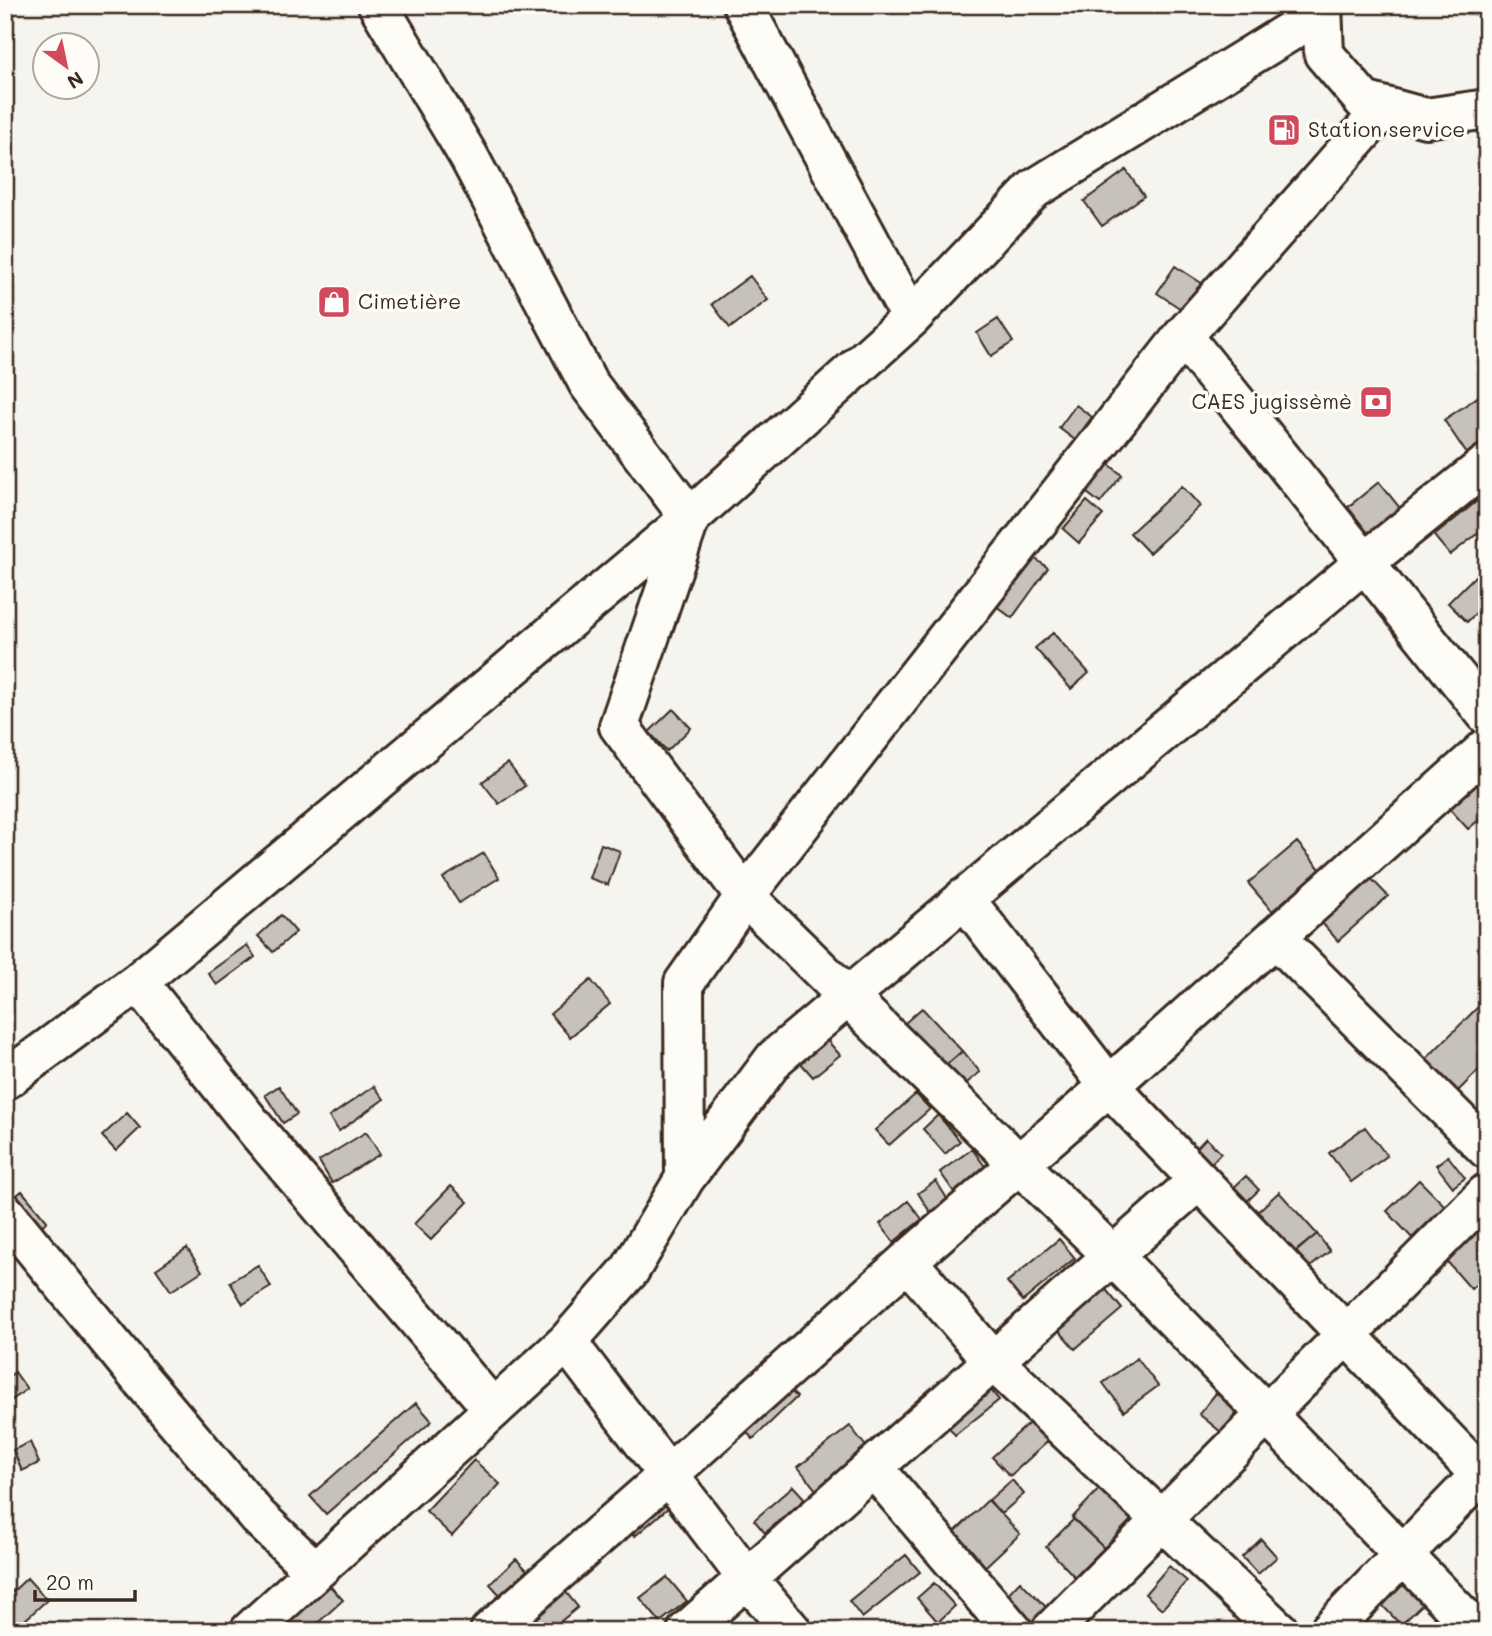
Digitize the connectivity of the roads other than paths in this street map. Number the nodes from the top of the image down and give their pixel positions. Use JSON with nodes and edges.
{"nodes":[{"id":1,"x":378,"y":5,"type":"edge"},
{"id":2,"x":743,"y":5,"type":"edge"},
{"id":3,"x":1322,"y":8,"type":"edge"},
{"id":4,"x":1385,"y":107,"type":"junction"},
{"id":5,"x":1487,"y":109,"type":"edge"},
{"id":6,"x":911,"y":318,"type":"junction"},
{"id":7,"x":1183,"y":336,"type":"junction"},
{"id":8,"x":1487,"y":464,"type":"edge"},
{"id":9,"x":690,"y":518,"type":"junction"},
{"id":10,"x":1365,"y":562,"type":"junction"},
{"id":11,"x":1487,"y":715,"type":"edge"},
{"id":12,"x":1487,"y":748,"type":"edge"},
{"id":13,"x":745,"y":896,"type":"junction"},
{"id":14,"x":964,"y":898,"type":"junction"},
{"id":15,"x":1275,"y":937,"type":"junction"},
{"id":16,"x":138,"y":982,"type":"junction"},
{"id":17,"x":849,"y":997,"type":"junction"},
{"id":18,"x":5,"y":1080,"type":"edge"},
{"id":19,"x":1109,"y":1086,"type":"junction"},
{"id":20,"x":1487,"y":1149,"type":"edge"},
{"id":21,"x":1018,"y":1164,"type":"junction"},
{"id":22,"x":685,"y":1178,"type":"junction"},
{"id":23,"x":1199,"y":1180,"type":"junction"},
{"id":24,"x":1487,"y":1193,"type":"edge"},
{"id":25,"x":5,"y":1213,"type":"edge"},
{"id":26,"x":1112,"y":1256,"type":"junction"},
{"id":27,"x":907,"y":1261,"type":"junction"},
{"id":28,"x":1346,"y":1334,"type":"junction"},
{"id":29,"x":567,"y":1342,"type":"junction"},
{"id":30,"x":993,"y":1361,"type":"junction"},
{"id":31,"x":493,"y":1409,"type":"junction"},
{"id":32,"x":1267,"y":1415,"type":"junction"},
{"id":33,"x":873,"y":1467,"type":"junction"},
{"id":34,"x":668,"y":1475,"type":"junction"},
{"id":35,"x":1485,"y":1475,"type":"edge"},
{"id":36,"x":1160,"y":1521,"type":"junction"},
{"id":37,"x":1403,"y":1555,"type":"junction"},
{"id":38,"x":315,"y":1571,"type":"junction"},
{"id":39,"x":747,"y":1578,"type":"junction"},
{"id":40,"x":262,"y":1627,"type":"edge"},
{"id":41,"x":490,"y":1631,"type":"edge"},
{"id":42,"x":687,"y":1631,"type":"edge"},
{"id":43,"x":792,"y":1631,"type":"edge"},
{"id":44,"x":1013,"y":1631,"type":"edge"},
{"id":45,"x":1051,"y":1631,"type":"edge"},
{"id":46,"x":1279,"y":1631,"type":"edge"},
{"id":47,"x":1329,"y":1631,"type":"edge"},
{"id":48,"x":1477,"y":1631,"type":"edge"}],
"edges":[{"from":1,"to":9,"type":"street"},
{"from":2,"to":6,"type":"street"},
{"from":3,"to":4,"type":"street"},
{"from":3,"to":6,"type":"street"},
{"from":4,"to":5,"type":"street"},
{"from":4,"to":7,"type":"street"},
{"from":6,"to":9,"type":"street"},
{"from":7,"to":10,"type":"street"},
{"from":7,"to":13,"type":"street"},
{"from":8,"to":10,"type":"street"},
{"from":9,"to":13,"type":"street"},
{"from":9,"to":16,"type":"street"},
{"from":10,"to":11,"type":"street"},
{"from":10,"to":14,"type":"street"},
{"from":12,"to":15,"type":"street"},
{"from":13,"to":17,"type":"street"},
{"from":13,"to":22,"type":"street"},
{"from":14,"to":17,"type":"street"},
{"from":14,"to":19,"type":"street"},
{"from":15,"to":19,"type":"street"},
{"from":15,"to":20,"type":"street"},
{"from":16,"to":18,"type":"street"},
{"from":16,"to":31,"type":"street"},
{"from":17,"to":21,"type":"street"},
{"from":17,"to":22,"type":"street"},
{"from":19,"to":21,"type":"street"},
{"from":19,"to":23,"type":"street"},
{"from":21,"to":26,"type":"street"},
{"from":21,"to":27,"type":"street"},
{"from":22,"to":29,"type":"street"},
{"from":23,"to":26,"type":"street"},
{"from":23,"to":28,"type":"street"},
{"from":24,"to":28,"type":"street"},
{"from":25,"to":38,"type":"street"},
{"from":26,"to":30,"type":"street"},
{"from":26,"to":32,"type":"street"},
{"from":27,"to":30,"type":"street"},
{"from":27,"to":34,"type":"street"},
{"from":28,"to":32,"type":"street"},
{"from":28,"to":35,"type":"street"},
{"from":29,"to":31,"type":"street"},
{"from":29,"to":34,"type":"street"},
{"from":30,"to":33,"type":"street"},
{"from":30,"to":36,"type":"street"},
{"from":31,"to":38,"type":"street"},
{"from":32,"to":36,"type":"street"},
{"from":32,"to":37,"type":"street"},
{"from":33,"to":39,"type":"street"},
{"from":33,"to":44,"type":"street"},
{"from":34,"to":39,"type":"street"},
{"from":34,"to":41,"type":"street"},
{"from":35,"to":37,"type":"street"},
{"from":36,"to":45,"type":"street"},
{"from":36,"to":46,"type":"street"},
{"from":37,"to":47,"type":"street"},
{"from":37,"to":48,"type":"street"},
{"from":38,"to":40,"type":"street"},
{"from":39,"to":42,"type":"street"},
{"from":39,"to":43,"type":"street"}]}
